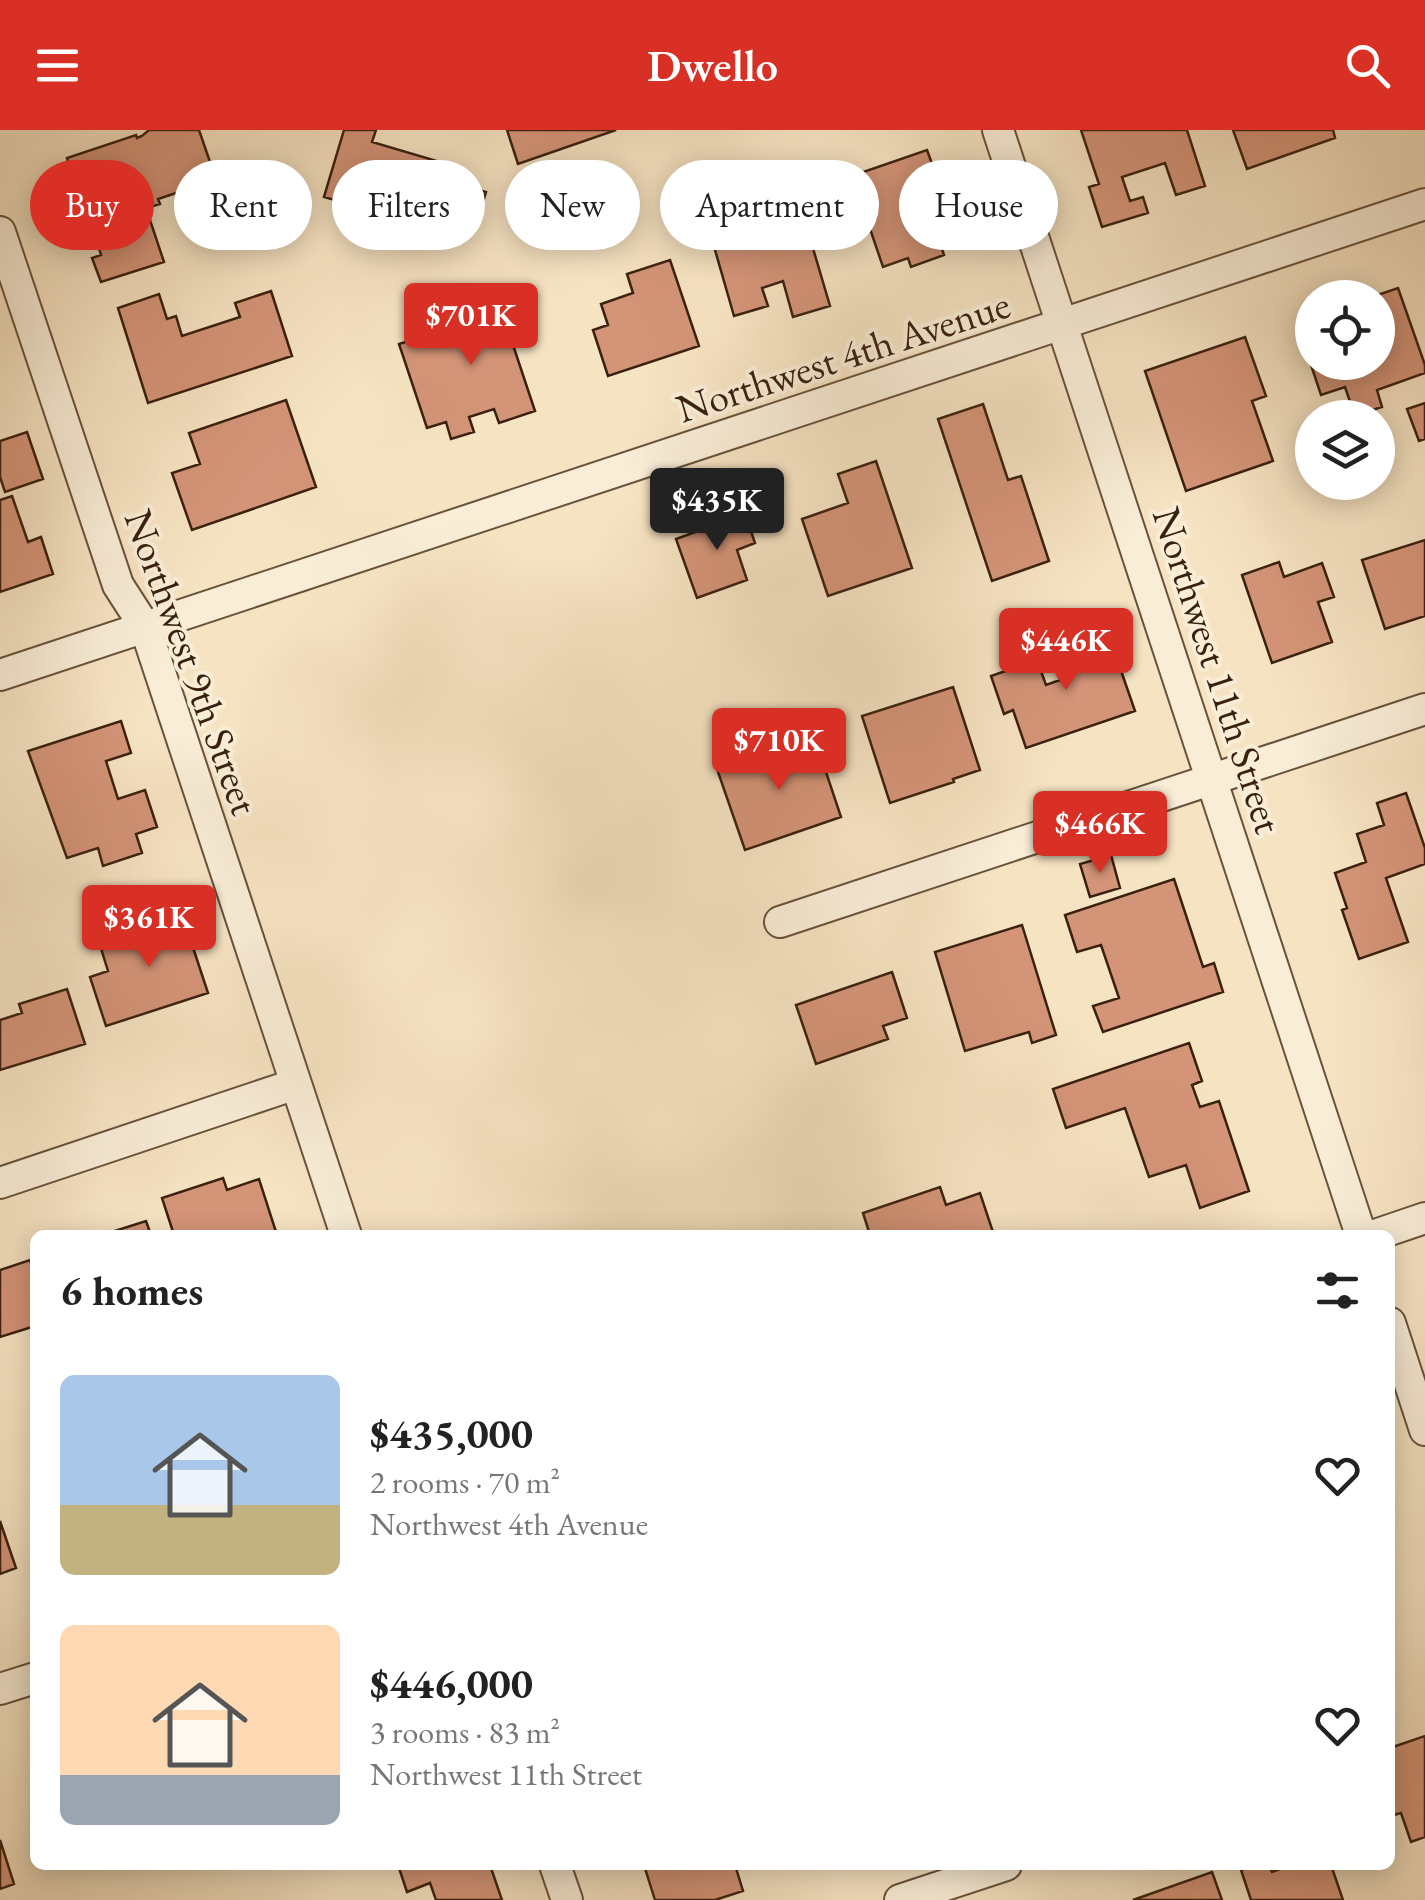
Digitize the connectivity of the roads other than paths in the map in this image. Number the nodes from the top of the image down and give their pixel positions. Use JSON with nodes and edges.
{"nodes":[{"id":1,"x":998,"y":130,"type":"edge"},
{"id":2,"x":1425,"y":204,"type":"edge"},
{"id":3,"x":0,"y":232,"type":"edge"},
{"id":4,"x":1063,"y":326,"type":"junction"},
{"id":5,"x":145,"y":627,"type":"junction"},
{"id":6,"x":0,"y":675,"type":"edge"},
{"id":7,"x":1425,"y":708,"type":"edge"},
{"id":8,"x":1212,"y":779,"type":"junction"},
{"id":9,"x":780,"y":922,"type":"dead end"},
{"id":10,"x":296,"y":1084,"type":"junction"},
{"id":11,"x":0,"y":1183,"type":"edge"},
{"id":12,"x":1425,"y":1218,"type":"edge"},
{"id":13,"x":344,"y":1230,"type":"edge"},
{"id":14,"x":1359,"y":1230,"type":"edge"},
{"id":15,"x":1390,"y":1230,"type":"edge"},
{"id":16,"x":1395,"y":1338,"type":"edge"},
{"id":17,"x":1425,"y":1430,"type":"edge"},
{"id":18,"x":30,"y":1680,"type":"edge"},
{"id":19,"x":0,"y":1689,"type":"edge"},
{"id":20,"x":557,"y":1870,"type":"edge"},
{"id":21,"x":991,"y":1870,"type":"edge"},
{"id":22,"x":567,"y":1900,"type":"edge"},
{"id":23,"x":900,"y":1900,"type":"edge"}],
"edges":[{"from":1,"to":4,"type":"street","name":"Northwest 11th Street"},
{"from":2,"to":4,"type":"street","name":"Northwest 4th Avenue"},
{"from":3,"to":5,"type":"street","name":"Northwest 9th Street"},
{"from":4,"to":5,"type":"street","name":"Northwest 4th Avenue"},
{"from":4,"to":8,"type":"street","name":"Northwest 11th Street"},
{"from":5,"to":6,"type":"street","name":"Northwest 4th Avenue"},
{"from":5,"to":10,"type":"street","name":"Northwest 9th Street"},
{"from":7,"to":8,"type":"street"},
{"from":8,"to":9,"type":"street"},
{"from":8,"to":14,"type":"street","name":"Northwest 11th Street"},
{"from":10,"to":11,"type":"street"},
{"from":10,"to":13,"type":"street","name":"Northwest 9th Street"},
{"from":12,"to":15,"type":"street"},
{"from":16,"to":17,"type":"street"},
{"from":18,"to":19,"type":"street"},
{"from":20,"to":22,"type":"street"},
{"from":21,"to":23,"type":"street"}]}
